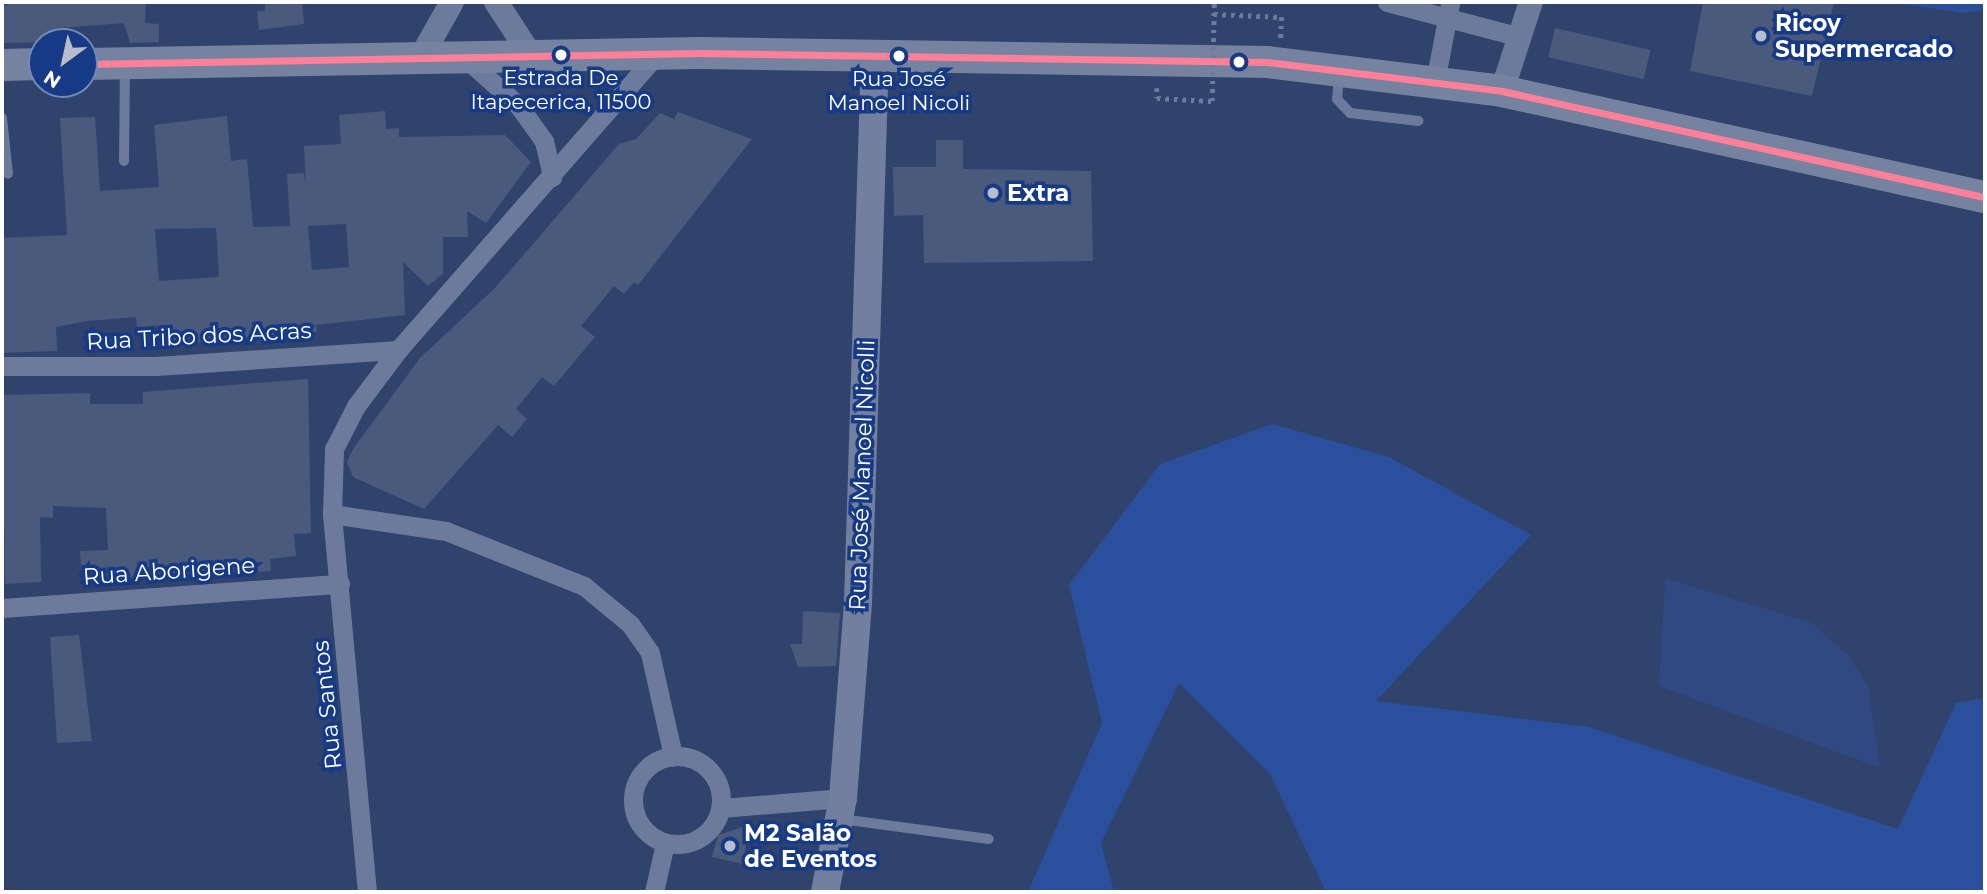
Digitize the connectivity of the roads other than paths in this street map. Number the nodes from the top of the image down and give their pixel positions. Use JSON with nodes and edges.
{"nodes":[{"id":1,"x":452,"y":2,"type":"edge"},
{"id":2,"x":496,"y":2,"type":"edge"},
{"id":3,"x":1387,"y":2,"type":"edge"},
{"id":4,"x":1531,"y":2,"type":"edge"},
{"id":5,"x":1449,"y":8,"type":"edge"},
{"id":6,"x":1520,"y":37,"type":"junction"},
{"id":7,"x":656,"y":55,"type":"junction"},
{"id":8,"x":875,"y":55,"type":"junction"},
{"id":9,"x":421,"y":57,"type":"junction"},
{"id":10,"x":532,"y":57,"type":"junction"},
{"id":11,"x":465,"y":58,"type":"junction"},
{"id":12,"x":125,"y":63,"type":"junction"},
{"id":13,"x":28,"y":64,"type":"edge"},
{"id":14,"x":98,"y":64,"type":"edge"},
{"id":15,"x":2,"y":65,"type":"edge"},
{"id":16,"x":1339,"y":71,"type":"junction"},
{"id":17,"x":1435,"y":82,"type":"junction"},
{"id":18,"x":1502,"y":92,"type":"junction"},
{"id":19,"x":2,"y":118,"type":"edge"},
{"id":20,"x":1419,"y":121,"type":"dead end"},
{"id":21,"x":124,"y":161,"type":"dead end"},
{"id":22,"x":8,"y":174,"type":"dead end"},
{"id":23,"x":552,"y":177,"type":"junction"},
{"id":24,"x":1985,"y":197,"type":"edge"},
{"id":25,"x":398,"y":350,"type":"junction"},
{"id":26,"x":2,"y":366,"type":"edge"},
{"id":27,"x":332,"y":514,"type":"junction"},
{"id":28,"x":340,"y":584,"type":"junction"},
{"id":29,"x":2,"y":608,"type":"edge"},
{"id":30,"x":673,"y":756,"type":"junction"},
{"id":31,"x":721,"y":808,"type":"junction"},
{"id":32,"x":841,"y":809,"type":"junction"},
{"id":33,"x":989,"y":839,"type":"dead end"},
{"id":34,"x":665,"y":843,"type":"junction"},
{"id":35,"x":367,"y":892,"type":"edge"},
{"id":36,"x":654,"y":892,"type":"edge"},
{"id":37,"x":825,"y":892,"type":"edge"}],
"edges":[{"from":1,"to":9,"type":"street"},
{"from":2,"to":10,"type":"street"},
{"from":3,"to":5,"type":"street"},
{"from":4,"to":6,"type":"street"},
{"from":5,"to":6,"type":"street"},
{"from":5,"to":17,"type":"street"},
{"from":6,"to":18,"type":"street"},
{"from":7,"to":8,"type":"main road"},
{"from":7,"to":10,"type":"main road"},
{"from":7,"to":23,"type":"street","name":"Rua Santos"},
{"from":8,"to":16,"type":"main road"},
{"from":8,"to":32,"type":"main road","name":"Rua José Manoel Nicolli"},
{"from":9,"to":11,"type":"main road"},
{"from":9,"to":12,"type":"main road"},
{"from":10,"to":11,"type":"main road"},
{"from":11,"to":23,"type":"street"},
{"from":12,"to":14,"type":"main road"},
{"from":12,"to":21,"type":"lane"},
{"from":13,"to":15,"type":"main road"},
{"from":16,"to":17,"type":"main road"},
{"from":16,"to":20,"type":"lane"},
{"from":17,"to":18,"type":"main road"},
{"from":18,"to":24,"type":"main road"},
{"from":19,"to":22,"type":"lane"},
{"from":23,"to":25,"type":"street","name":"Rua Santos"},
{"from":25,"to":26,"type":"street","name":"Rua Tribo dos Acras"},
{"from":25,"to":27,"type":"street","name":"Rua Santos"},
{"from":27,"to":28,"type":"street","name":"Rua Santos"},
{"from":27,"to":30,"type":"street"},
{"from":28,"to":29,"type":"street","name":"Rua Aborigene"},
{"from":28,"to":35,"type":"street","name":"Rua Santos"},
{"from":30,"to":31,"type":"street"},
{"from":30,"to":34,"type":"street"},
{"from":31,"to":32,"type":"street"},
{"from":31,"to":34,"type":"street"},
{"from":32,"to":33,"type":"lane"},
{"from":32,"to":37,"type":"main road","name":"Rua José Manoel Nicolli"},
{"from":34,"to":36,"type":"street"}]}
